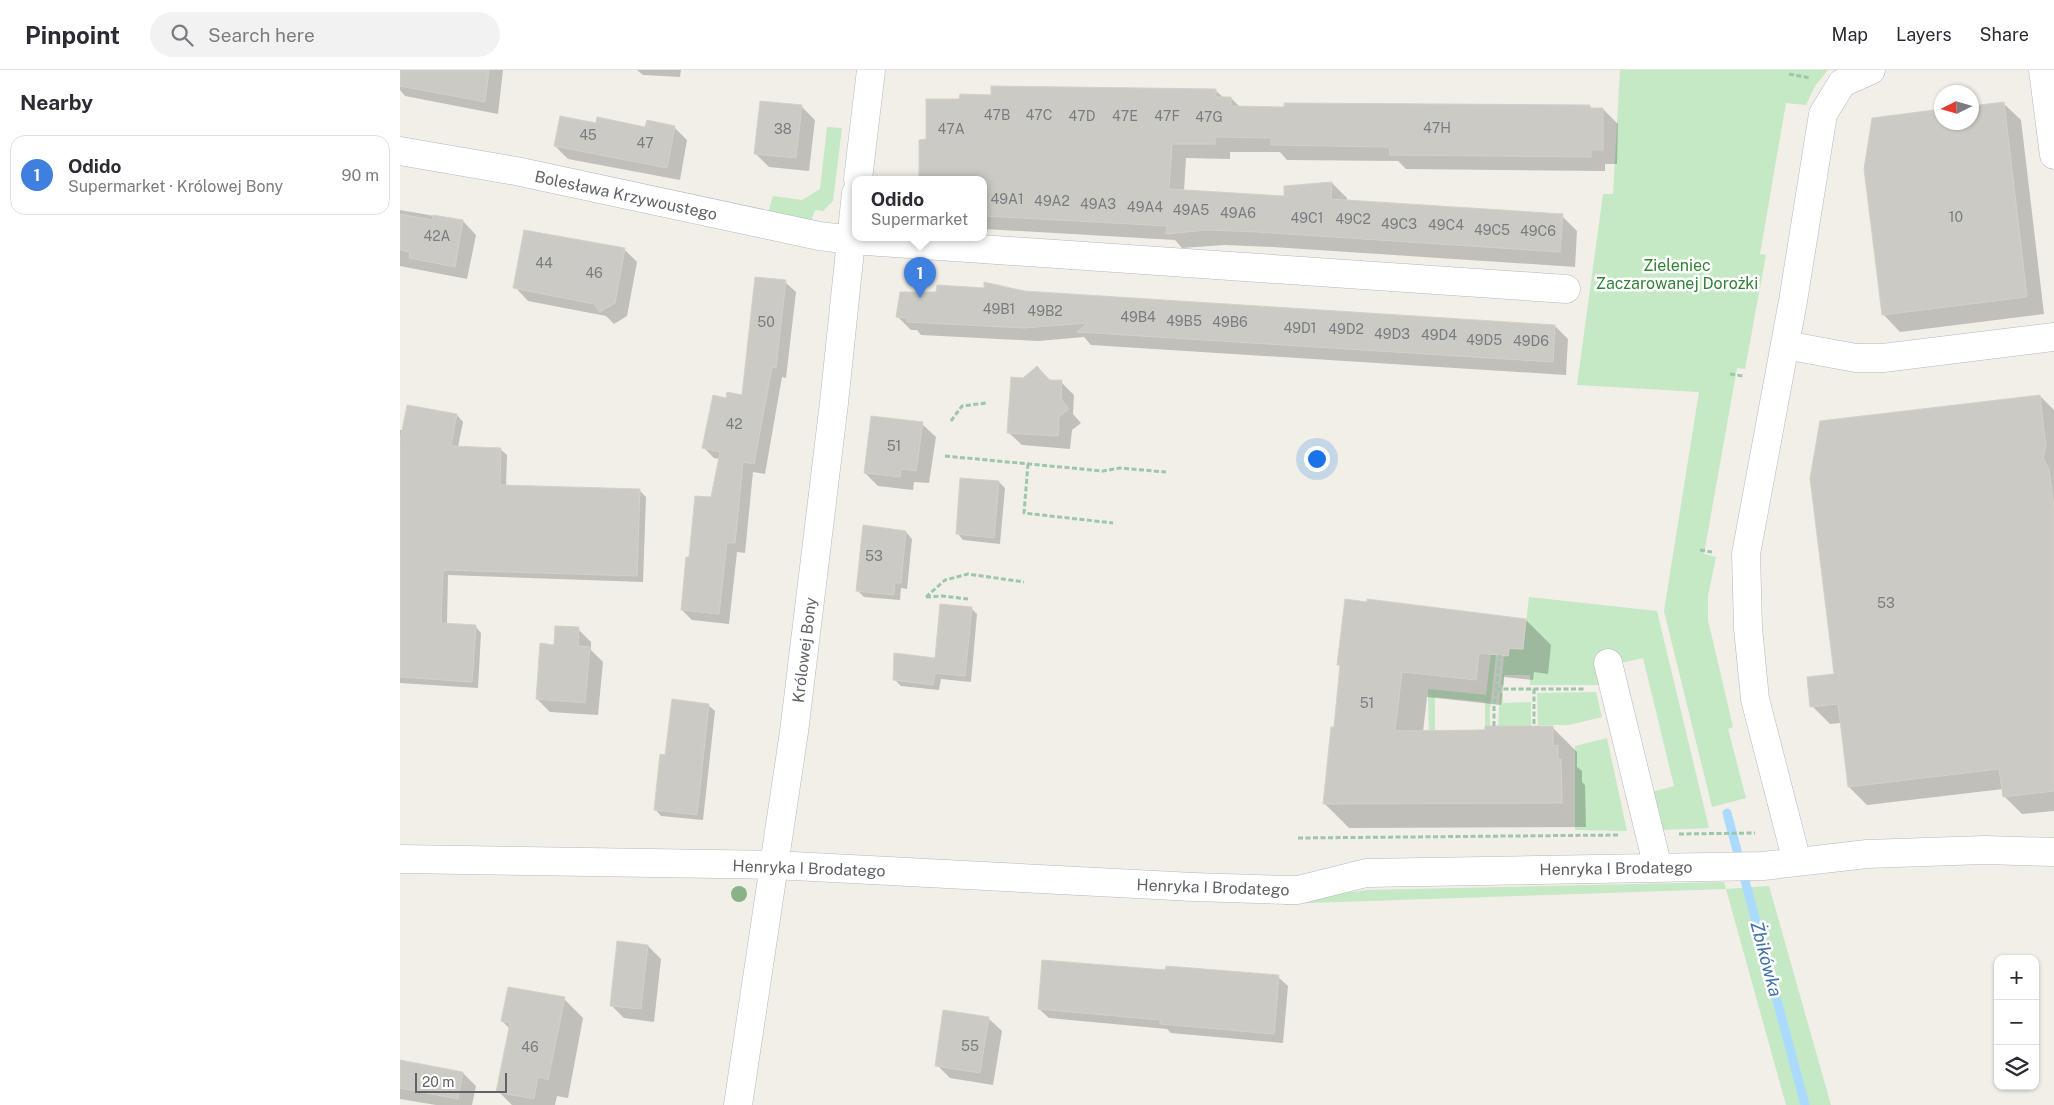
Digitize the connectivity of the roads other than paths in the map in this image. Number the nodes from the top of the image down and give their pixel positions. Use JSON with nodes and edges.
{"nodes":[{"id":1,"x":871,"y":70,"type":"edge"},
{"id":2,"x":1871,"y":70,"type":"edge"},
{"id":3,"x":2043,"y":70,"type":"edge"},
{"id":4,"x":400,"y":151,"type":"edge"},
{"id":5,"x":2054,"y":155,"type":"edge"},
{"id":6,"x":858,"y":176,"type":"edge"},
{"id":7,"x":852,"y":231,"type":"edge"},
{"id":8,"x":851,"y":240,"type":"junction"},
{"id":9,"x":865,"y":241,"type":"edge"},
{"id":10,"x":1566,"y":290,"type":"dead end"},
{"id":11,"x":2054,"y":338,"type":"edge"},
{"id":12,"x":1785,"y":345,"type":"junction"},
{"id":13,"x":1608,"y":662,"type":"dead end"},
{"id":14,"x":2054,"y":852,"type":"edge"},
{"id":15,"x":400,"y":859,"type":"edge"},
{"id":16,"x":1797,"y":862,"type":"junction"},
{"id":17,"x":774,"y":865,"type":"junction"},
{"id":18,"x":1658,"y":868,"type":"junction"},
{"id":19,"x":738,"y":1105,"type":"edge"}],
"edges":[{"from":1,"to":6,"type":"street"},
{"from":2,"to":12,"type":"street"},
{"from":3,"to":5,"type":"street"},
{"from":4,"to":8,"type":"street","name":"Bolesława Krzywoustego"},
{"from":7,"to":8,"type":"street","name":"Królowej Bony"},
{"from":8,"to":17,"type":"street","name":"Królowej Bony"},
{"from":9,"to":10,"type":"street","name":"Bolesława Krzywoustego"},
{"from":11,"to":12,"type":"street"},
{"from":12,"to":16,"type":"street"},
{"from":13,"to":18,"type":"street"},
{"from":14,"to":16,"type":"street","name":"Henryka I Brodatego"},
{"from":15,"to":17,"type":"street","name":"Henryka I Brodatego"},
{"from":16,"to":18,"type":"street","name":"Henryka I Brodatego"},
{"from":17,"to":18,"type":"street","name":"Henryka I Brodatego"},
{"from":17,"to":19,"type":"street","name":"Królowej Bony"}]}
